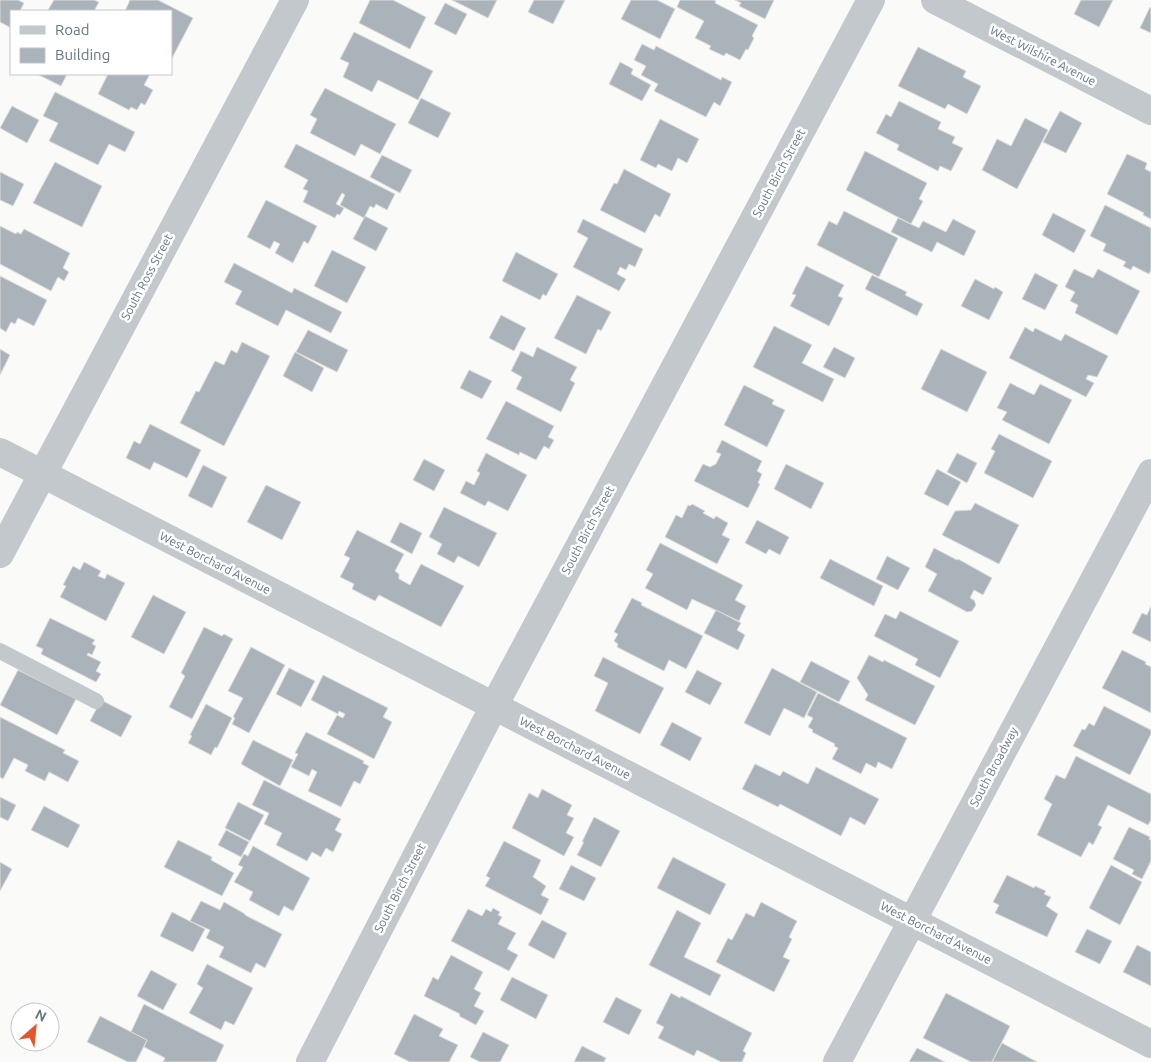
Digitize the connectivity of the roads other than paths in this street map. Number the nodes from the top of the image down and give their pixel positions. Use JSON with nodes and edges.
{"nodes":[{"id":1,"x":295,"y":0,"type":"edge"},
{"id":2,"x":870,"y":0,"type":"edge"},
{"id":3,"x":935,"y":0,"type":"edge"},
{"id":4,"x":1151,"y":111,"type":"edge"},
{"id":5,"x":0,"y":452,"type":"edge"},
{"id":6,"x":42,"y":473,"type":"junction"},
{"id":7,"x":1151,"y":473,"type":"edge"},
{"id":8,"x":0,"y":554,"type":"edge"},
{"id":9,"x":0,"y":652,"type":"edge"},
{"id":10,"x":96,"y":702,"type":"dead end"},
{"id":11,"x":494,"y":706,"type":"junction"},
{"id":12,"x":912,"y":921,"type":"junction"},
{"id":13,"x":1151,"y":1044,"type":"edge"},
{"id":14,"x":310,"y":1062,"type":"edge"},
{"id":15,"x":837,"y":1062,"type":"edge"}],
"edges":[{"from":1,"to":6,"type":"street","name":"South Ross Street"},
{"from":2,"to":11,"type":"street","name":"South Birch Street"},
{"from":3,"to":4,"type":"street","name":"West Wilshire Avenue"},
{"from":5,"to":6,"type":"street","name":"West Borchard Avenue"},
{"from":6,"to":8,"type":"street","name":"South Ross Street"},
{"from":6,"to":11,"type":"street","name":"West Borchard Avenue"},
{"from":7,"to":12,"type":"street","name":"South Broadway"},
{"from":9,"to":10,"type":"lane"},
{"from":11,"to":12,"type":"street","name":"West Borchard Avenue"},
{"from":11,"to":14,"type":"street","name":"South Birch Street"},
{"from":12,"to":13,"type":"street","name":"West Borchard Avenue"},
{"from":12,"to":15,"type":"street","name":"South Broadway"}]}
